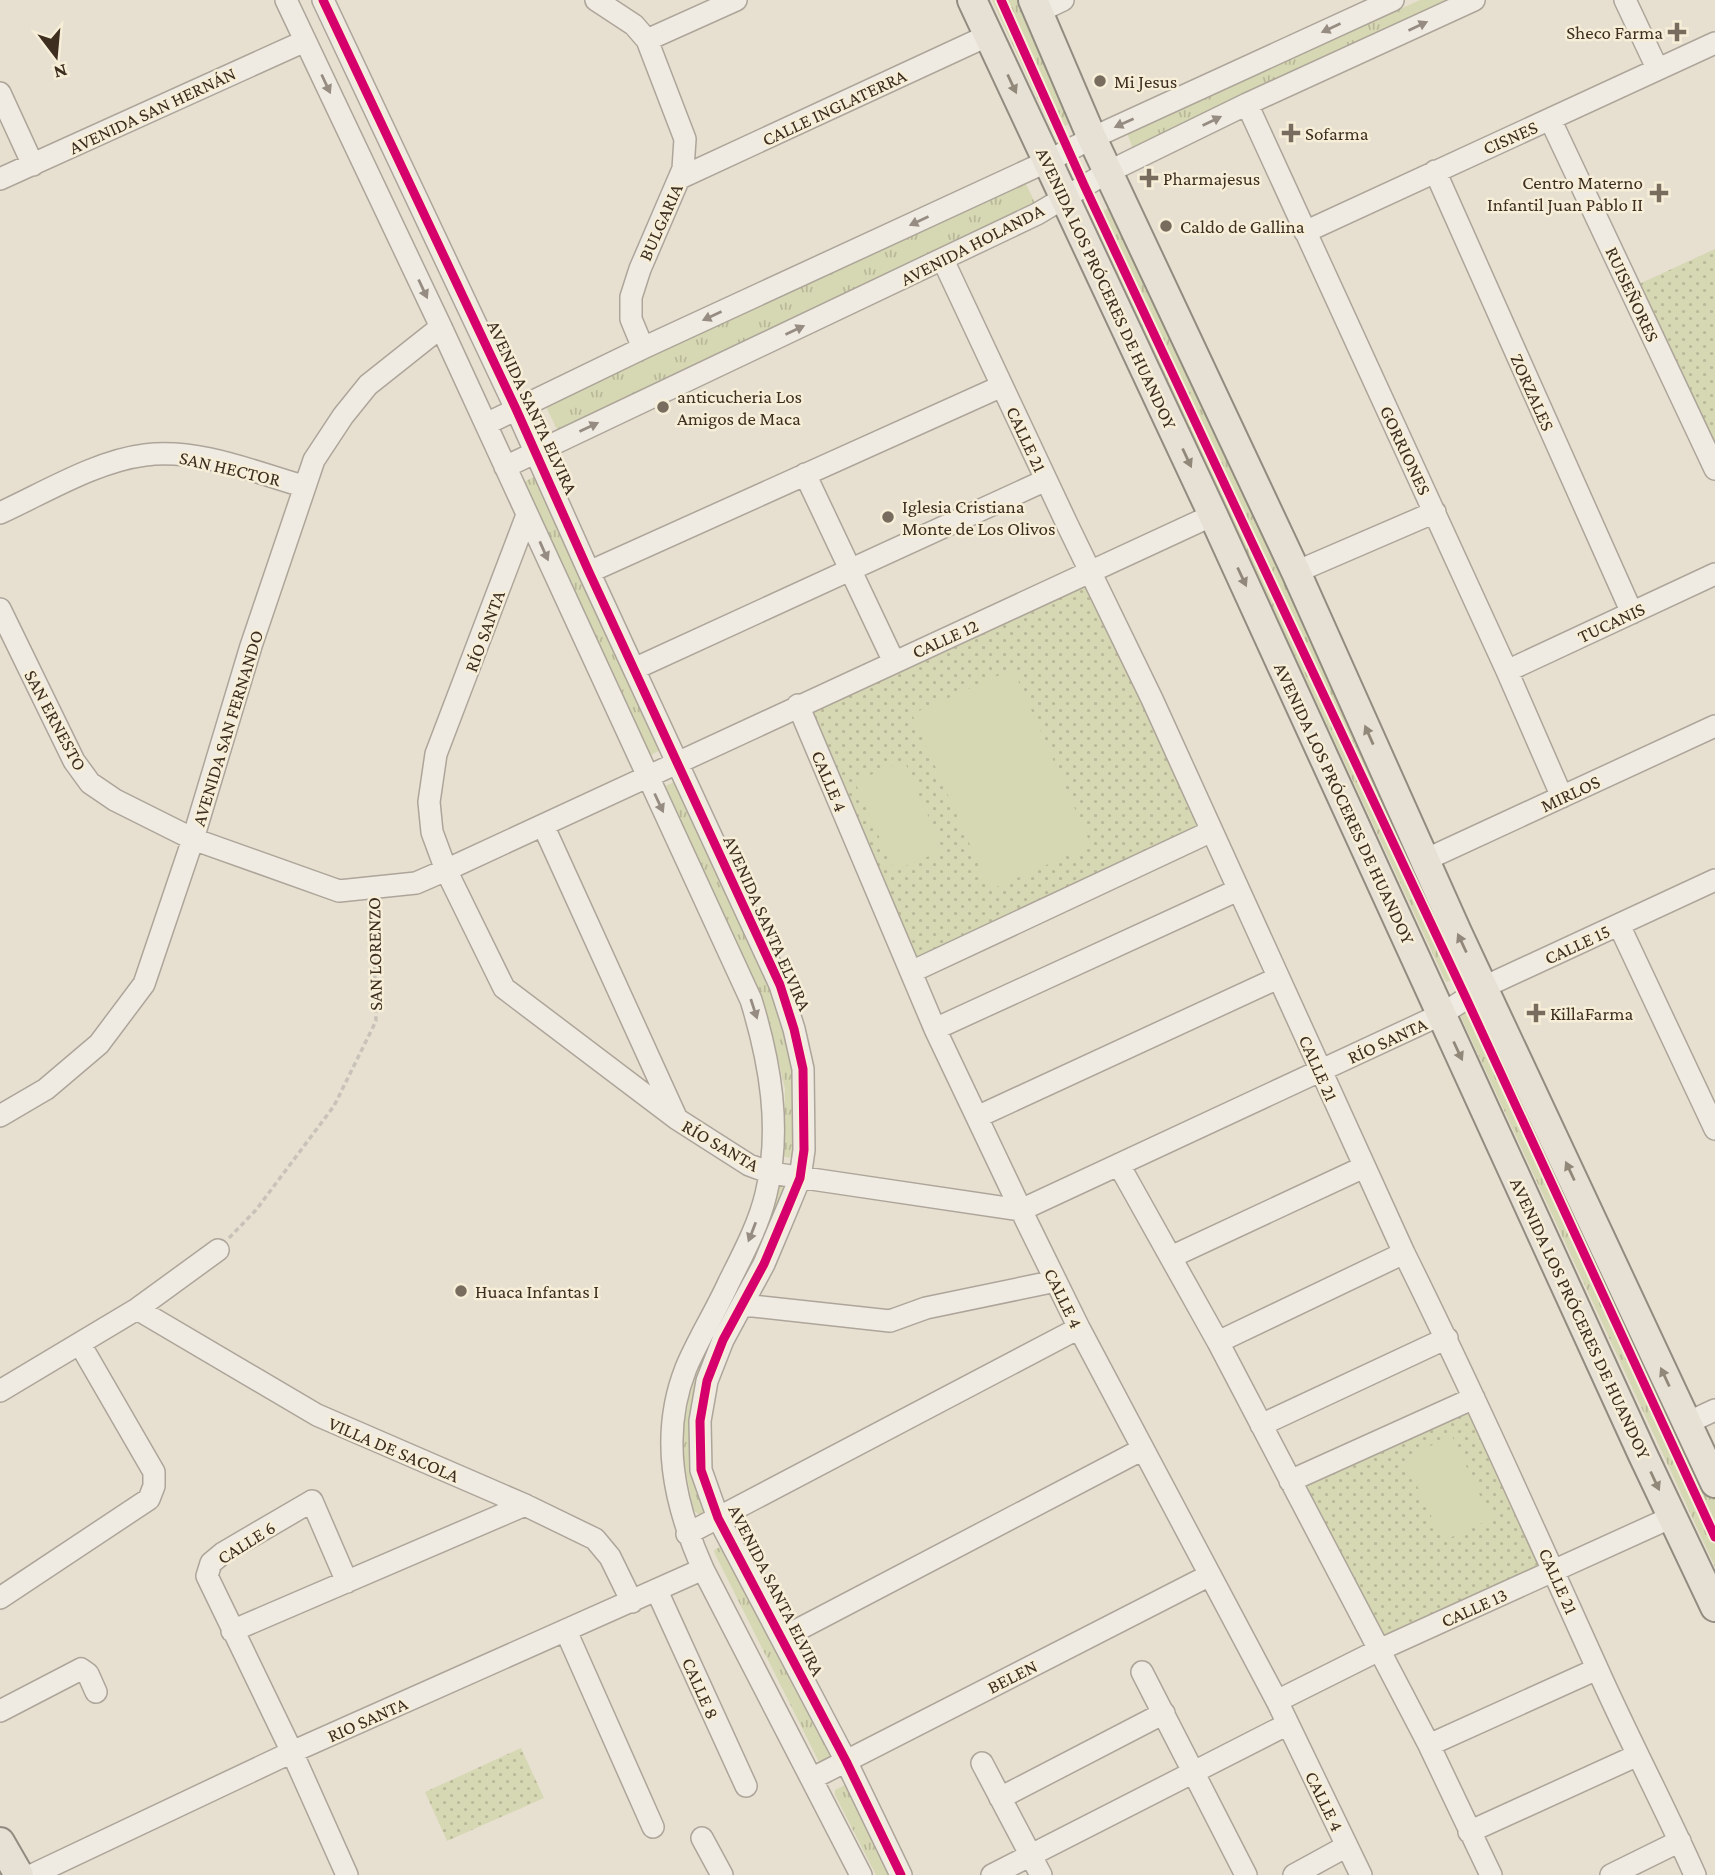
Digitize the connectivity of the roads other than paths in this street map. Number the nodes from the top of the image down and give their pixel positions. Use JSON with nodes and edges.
{"nodes":[{"id":1,"x":286,"y":0,"type":"edge"},
{"id":2,"x":323,"y":0,"type":"edge"},
{"id":3,"x":596,"y":0,"type":"edge"},
{"id":4,"x":736,"y":0,"type":"edge"},
{"id":5,"x":972,"y":0,"type":"edge"},
{"id":6,"x":1393,"y":0,"type":"edge"},
{"id":7,"x":1474,"y":0,"type":"edge"},
{"id":8,"x":1625,"y":0,"type":"edge"},
{"id":9,"x":1044,"y":4,"type":"edge"},
{"id":10,"x":989,"y":36,"type":"junction"},
{"id":11,"x":647,"y":40,"type":"junction"},
{"id":12,"x":305,"y":41,"type":"junction"},
{"id":13,"x":1715,"y":43,"type":"edge"},
{"id":14,"x":1657,"y":68,"type":"junction"},
{"id":15,"x":0,"y":93,"type":"edge"},
{"id":16,"x":1247,"y":104,"type":"junction"},
{"id":17,"x":1550,"y":119,"type":"junction"},
{"id":18,"x":1092,"y":138,"type":"junction"},
{"id":19,"x":1048,"y":161,"type":"junction"},
{"id":20,"x":33,"y":165,"type":"junction"},
{"id":21,"x":1435,"y":171,"type":"junction"},
{"id":22,"x":1108,"y":172,"type":"junction"},
{"id":23,"x":680,"y":178,"type":"junction"},
{"id":24,"x":0,"y":179,"type":"edge"},
{"id":25,"x":1063,"y":197,"type":"junction"},
{"id":26,"x":1305,"y":232,"type":"junction"},
{"id":27,"x":943,"y":260,"type":"junction"},
{"id":28,"x":441,"y":327,"type":"junction"},
{"id":29,"x":643,"y":348,"type":"junction"},
{"id":30,"x":1002,"y":386,"type":"junction"},
{"id":31,"x":516,"y":409,"type":"junction"},
{"id":32,"x":486,"y":424,"type":"junction"},
{"id":33,"x":535,"y":452,"type":"junction"},
{"id":34,"x":505,"y":467,"type":"junction"},
{"id":35,"x":1715,"y":469,"type":"edge"},
{"id":36,"x":805,"y":474,"type":"junction"},
{"id":37,"x":1046,"y":480,"type":"junction"},
{"id":38,"x":303,"y":486,"type":"junction"},
{"id":39,"x":1435,"y":512,"type":"junction"},
{"id":40,"x":0,"y":513,"type":"edge"},
{"id":41,"x":527,"y":514,"type":"junction"},
{"id":42,"x":1213,"y":514,"type":"junction"},
{"id":43,"x":851,"y":570,"type":"junction"},
{"id":44,"x":589,"y":572,"type":"junction"},
{"id":45,"x":1090,"y":572,"type":"junction"},
{"id":46,"x":1296,"y":572,"type":"junction"},
{"id":47,"x":1715,"y":574,"type":"edge"},
{"id":48,"x":0,"y":608,"type":"edge"},
{"id":49,"x":1632,"y":612,"type":"junction"},
{"id":50,"x":894,"y":662,"type":"junction"},
{"id":51,"x":634,"y":669,"type":"junction"},
{"id":52,"x":1507,"y":671,"type":"junction"},
{"id":53,"x":798,"y":705,"type":"junction"},
{"id":54,"x":1715,"y":726,"type":"edge"},
{"id":55,"x":677,"y":762,"type":"junction"},
{"id":56,"x":646,"y":776,"type":"junction"},
{"id":57,"x":1562,"y":797,"type":"junction"},
{"id":58,"x":543,"y":825,"type":"junction"},
{"id":59,"x":1212,"y":831,"type":"junction"},
{"id":60,"x":193,"y":839,"type":"junction"},
{"id":61,"x":1425,"y":860,"type":"junction"},
{"id":62,"x":446,"y":870,"type":"junction"},
{"id":63,"x":1715,"y":880,"type":"edge"},
{"id":64,"x":373,"y":888,"type":"joint"},
{"id":65,"x":1238,"y":890,"type":"junction"},
{"id":66,"x":1619,"y":925,"type":"junction"},
{"id":67,"x":911,"y":972,"type":"junction"},
{"id":68,"x":1278,"y":978,"type":"junction"},
{"id":69,"x":1484,"y":987,"type":"junction"},
{"id":70,"x":1442,"y":1014,"type":"junction"},
{"id":71,"x":935,"y":1029,"type":"junction"},
{"id":72,"x":1320,"y":1071,"type":"junction"},
{"id":73,"x":0,"y":1116,"type":"edge"},
{"id":74,"x":977,"y":1117,"type":"junction"},
{"id":75,"x":677,"y":1119,"type":"junction"},
{"id":76,"x":1715,"y":1129,"type":"edge"},
{"id":77,"x":1119,"y":1165,"type":"junction"},
{"id":78,"x":1364,"y":1167,"type":"junction"},
{"id":79,"x":771,"y":1173,"type":"junction"},
{"id":80,"x":800,"y":1178,"type":"junction"},
{"id":81,"x":1021,"y":1210,"type":"junction"},
{"id":82,"x":218,"y":1250,"type":"road end"},
{"id":83,"x":1404,"y":1253,"type":"junction"},
{"id":84,"x":1171,"y":1257,"type":"junction"},
{"id":85,"x":1056,"y":1281,"type":"junction"},
{"id":86,"x":744,"y":1305,"type":"junction"},
{"id":87,"x":137,"y":1309,"type":"junction"},
{"id":88,"x":1079,"y":1328,"type":"junction"},
{"id":89,"x":1447,"y":1338,"type":"junction"},
{"id":90,"x":1218,"y":1342,"type":"junction"},
{"id":91,"x":80,"y":1344,"type":"junction"},
{"id":92,"x":0,"y":1391,"type":"edge"},
{"id":93,"x":1474,"y":1398,"type":"junction"},
{"id":94,"x":1715,"y":1410,"type":"edge"},
{"id":95,"x":1687,"y":1423,"type":"junction"},
{"id":96,"x":1261,"y":1425,"type":"junction"},
{"id":97,"x":1143,"y":1450,"type":"junction"},
{"id":98,"x":1290,"y":1480,"type":"junction"},
{"id":99,"x":1715,"y":1483,"type":"edge"},
{"id":100,"x":525,"y":1505,"type":"junction"},
{"id":101,"x":1672,"y":1517,"type":"junction"},
{"id":102,"x":718,"y":1518,"type":"junction"},
{"id":103,"x":687,"y":1534,"type":"junction"},
{"id":104,"x":703,"y":1569,"type":"junction"},
{"id":105,"x":1555,"y":1571,"type":"junction"},
{"id":106,"x":1210,"y":1575,"type":"junction"},
{"id":107,"x":347,"y":1582,"type":"junction"},
{"id":108,"x":657,"y":1591,"type":"junction"},
{"id":109,"x":0,"y":1598,"type":"edge"},
{"id":110,"x":632,"y":1602,"type":"junction"},
{"id":111,"x":1715,"y":1606,"type":"edge"},
{"id":112,"x":232,"y":1631,"type":"junction"},
{"id":113,"x":566,"y":1631,"type":"junction"},
{"id":114,"x":782,"y":1638,"type":"junction"},
{"id":115,"x":1379,"y":1650,"type":"junction"},
{"id":116,"x":1597,"y":1669,"type":"junction"},
{"id":117,"x":1142,"y":1672,"type":"dead end"},
{"id":118,"x":96,"y":1692,"type":"dead end"},
{"id":119,"x":1277,"y":1701,"type":"junction"},
{"id":120,"x":0,"y":1711,"type":"edge"},
{"id":121,"x":1164,"y":1713,"type":"junction"},
{"id":122,"x":1288,"y":1724,"type":"junction"},
{"id":123,"x":1429,"y":1745,"type":"junction"},
{"id":124,"x":292,"y":1752,"type":"junction"},
{"id":125,"x":1638,"y":1755,"type":"junction"},
{"id":126,"x":846,"y":1761,"type":"junction"},
{"id":127,"x":982,"y":1763,"type":"dead end"},
{"id":128,"x":1194,"y":1772,"type":"junction"},
{"id":129,"x":813,"y":1778,"type":"junction"},
{"id":130,"x":746,"y":1786,"type":"dead end"},
{"id":131,"x":1000,"y":1798,"type":"junction"},
{"id":132,"x":653,"y":1827,"type":"dead end"},
{"id":133,"x":1469,"y":1832,"type":"junction"},
{"id":134,"x":702,"y":1838,"type":"dead end"},
{"id":135,"x":1680,"y":1841,"type":"junction"},
{"id":136,"x":0,"y":1842,"type":"edge"},
{"id":137,"x":1347,"y":1846,"type":"junction"},
{"id":138,"x":1030,"y":1855,"type":"junction"},
{"id":139,"x":19,"y":1875,"type":"edge"},
{"id":140,"x":32,"y":1875,"type":"edge"},
{"id":141,"x":347,"y":1875,"type":"edge"},
{"id":142,"x":722,"y":1875,"type":"edge"},
{"id":143,"x":861,"y":1875,"type":"edge"},
{"id":144,"x":901,"y":1875,"type":"edge"},
{"id":145,"x":992,"y":1875,"type":"edge"},
{"id":146,"x":1041,"y":1875,"type":"edge"},
{"id":147,"x":1246,"y":1875,"type":"edge"},
{"id":148,"x":1294,"y":1875,"type":"edge"},
{"id":149,"x":1362,"y":1875,"type":"edge"},
{"id":150,"x":1491,"y":1875,"type":"edge"},
{"id":151,"x":1611,"y":1875,"type":"edge"},
{"id":152,"x":1695,"y":1875,"type":"edge"}],
"edges":[{"from":1,"to":12,"type":"street"},
{"from":2,"to":31,"type":"street","name":"AVENIDA SANTA ELVIRA"},
{"from":3,"to":11,"type":"street","name":"BULGARIA"},
{"from":4,"to":11,"type":"street"},
{"from":5,"to":10,"type":"main road","name":"AVENIDA LOS PRÓCERES DE HUANDOY"},
{"from":6,"to":18,"type":"street","name":"AVENIDA HOLANDA","one_way":true},
{"from":16,"to":7,"type":"street","name":"AVENIDA HOLANDA","one_way":true},
{"from":8,"to":14,"type":"street"},
{"from":9,"to":18,"type":"main road"},
{"from":10,"to":19,"type":"main road","name":"AVENIDA LOS PRÓCERES DE HUANDOY","one_way":true},
{"from":10,"to":23,"type":"street","name":"CALLE INGLATERRA"},
{"from":11,"to":23,"type":"street","name":"BULGARIA"},
{"from":12,"to":20,"type":"street","name":"AVENIDA SAN HERNÁN"},
{"from":12,"to":28,"type":"street","one_way":true},
{"from":13,"to":14,"type":"street","name":"CISNES"},
{"from":14,"to":17,"type":"street","name":"CISNES"},
{"from":15,"to":20,"type":"street"},
{"from":22,"to":16,"type":"street","name":"AVENIDA HOLANDA","one_way":true},
{"from":16,"to":26,"type":"street","name":"GORRIONES"},
{"from":17,"to":21,"type":"street","name":"CISNES"},
{"from":17,"to":35,"type":"street","name":"RUISEÑORES"},
{"from":18,"to":19,"type":"street","name":"AVENIDA HOLANDA"},
{"from":18,"to":22,"type":"main road"},
{"from":19,"to":25,"type":"main road","name":"AVENIDA LOS PRÓCERES DE HUANDOY"},
{"from":19,"to":29,"type":"street","name":"AVENIDA HOLANDA","one_way":true},
{"from":20,"to":24,"type":"street","name":"AVENIDA SAN HERNÁN"},
{"from":21,"to":26,"type":"street","name":"CISNES"},
{"from":21,"to":49,"type":"street","name":"ZORZALES"},
{"from":22,"to":25,"type":"street","name":"AVENIDA HOLANDA"},
{"from":22,"to":46,"type":"main road"},
{"from":23,"to":29,"type":"street","name":"BULGARIA"},
{"from":25,"to":27,"type":"street","name":"AVENIDA HOLANDA"},
{"from":25,"to":42,"type":"main road","name":"AVENIDA LOS PRÓCERES DE HUANDOY","one_way":true},
{"from":26,"to":39,"type":"street","name":"GORRIONES"},
{"from":27,"to":30,"type":"street","name":"CALLE 21"},
{"from":33,"to":27,"type":"street","name":"AVENIDA HOLANDA","one_way":true},
{"from":28,"to":32,"type":"street"},
{"from":28,"to":38,"type":"street","name":"AVENIDA SAN FERNANDO"},
{"from":29,"to":31,"type":"street","name":"AVENIDA HOLANDA"},
{"from":30,"to":36,"type":"street"},
{"from":30,"to":37,"type":"street","name":"CALLE 21"},
{"from":31,"to":32,"type":"street","name":"AVENIDA HOLANDA"},
{"from":31,"to":33,"type":"street","name":"AVENIDA SANTA ELVIRA"},
{"from":32,"to":34,"type":"street"},
{"from":33,"to":34,"type":"street","name":"AVENIDA HOLANDA"},
{"from":33,"to":44,"type":"street","name":"AVENIDA SANTA ELVIRA"},
{"from":34,"to":41,"type":"street"},
{"from":36,"to":43,"type":"street"},
{"from":36,"to":44,"type":"street"},
{"from":37,"to":43,"type":"street"},
{"from":37,"to":45,"type":"street","name":"CALLE 21"},
{"from":38,"to":40,"type":"street","name":"SAN HECTOR"},
{"from":38,"to":60,"type":"street","name":"AVENIDA SAN FERNANDO"},
{"from":39,"to":46,"type":"street"},
{"from":39,"to":52,"type":"street","name":"GORRIONES"},
{"from":41,"to":56,"type":"street","one_way":true},
{"from":41,"to":62,"type":"street","name":"RÍO SANTA"},
{"from":42,"to":45,"type":"street","name":"CALLE 12"},
{"from":42,"to":70,"type":"main road","name":"AVENIDA LOS PRÓCERES DE HUANDOY","one_way":true},
{"from":43,"to":50,"type":"street"},
{"from":43,"to":51,"type":"street"},
{"from":44,"to":51,"type":"street","name":"AVENIDA SANTA ELVIRA"},
{"from":45,"to":50,"type":"street","name":"CALLE 12"},
{"from":45,"to":59,"type":"street","name":"CALLE 21"},
{"from":61,"to":46,"type":"main road","one_way":true},
{"from":47,"to":49,"type":"street","name":"TUCANIS"},
{"from":48,"to":60,"type":"street","name":"SAN ERNESTO"},
{"from":49,"to":52,"type":"street","name":"TUCANIS"},
{"from":50,"to":53,"type":"street","name":"CALLE 12"},
{"from":51,"to":55,"type":"street","name":"AVENIDA SANTA ELVIRA"},
{"from":52,"to":57,"type":"street","name":"GORRIONES"},
{"from":53,"to":55,"type":"street","name":"CALLE 12"},
{"from":53,"to":67,"type":"street","name":"CALLE 4"},
{"from":54,"to":57,"type":"street","name":"MIRLOS"},
{"from":55,"to":56,"type":"street","name":"SAN LORENZO"},
{"from":55,"to":80,"type":"street","name":"AVENIDA SANTA ELVIRA"},
{"from":56,"to":58,"type":"street","name":"SAN LORENZO"},
{"from":56,"to":79,"type":"street","one_way":true},
{"from":57,"to":61,"type":"street","name":"MIRLOS"},
{"from":58,"to":62,"type":"street","name":"SAN LORENZO"},
{"from":58,"to":75,"type":"street"},
{"from":59,"to":65,"type":"street","name":"CALLE 21"},
{"from":59,"to":67,"type":"street"},
{"from":60,"to":64,"type":"street","name":"SAN ERNESTO"},
{"from":60,"to":73,"type":"street","name":"AVENIDA SAN FERNANDO"},
{"from":69,"to":61,"type":"main road","one_way":true},
{"from":62,"to":64,"type":"street","name":"SAN LORENZO"},
{"from":62,"to":75,"type":"street","name":"RÍO SANTA"},
{"from":63,"to":66,"type":"street","name":"CALLE 15"},
{"from":65,"to":68,"type":"street","name":"CALLE 21"},
{"from":65,"to":71,"type":"street"},
{"from":66,"to":69,"type":"street","name":"CALLE 15"},
{"from":66,"to":76,"type":"street"},
{"from":67,"to":71,"type":"street","name":"CALLE 4"},
{"from":68,"to":72,"type":"street","name":"CALLE 21"},
{"from":68,"to":74,"type":"street"},
{"from":69,"to":70,"type":"street","name":"CALLE 15"},
{"from":95,"to":69,"type":"main road","one_way":true},
{"from":70,"to":72,"type":"street","name":"RÍO SANTA"},
{"from":70,"to":101,"type":"main road","name":"AVENIDA LOS PRÓCERES DE HUANDOY","one_way":true},
{"from":71,"to":74,"type":"street","name":"CALLE 4"},
{"from":72,"to":77,"type":"street","name":"RÍO SANTA"},
{"from":72,"to":78,"type":"street","name":"CALLE 21"},
{"from":74,"to":81,"type":"street","name":"CALLE 4"},
{"from":75,"to":79,"type":"street","name":"RÍO SANTA"},
{"from":77,"to":81,"type":"street","name":"RÍO SANTA"},
{"from":77,"to":84,"type":"street"},
{"from":78,"to":83,"type":"street","name":"CALLE 21"},
{"from":78,"to":84,"type":"street"},
{"from":79,"to":80,"type":"street","name":"RÍO SANTA"},
{"from":79,"to":103,"type":"street","one_way":true},
{"from":80,"to":81,"type":"street","name":"RÍO SANTA"},
{"from":80,"to":86,"type":"street","name":"AVENIDA SANTA ELVIRA"},
{"from":81,"to":85,"type":"street","name":"CALLE 4"},
{"from":82,"to":87,"type":"street"},
{"from":83,"to":89,"type":"street","name":"CALLE 21"},
{"from":83,"to":90,"type":"street"},
{"from":84,"to":90,"type":"street"},
{"from":85,"to":86,"type":"street"},
{"from":85,"to":88,"type":"street","name":"CALLE 4"},
{"from":86,"to":102,"type":"street","name":"AVENIDA SANTA ELVIRA"},
{"from":87,"to":91,"type":"street"},
{"from":87,"to":100,"type":"street","name":"VILLA DE SACOLA"},
{"from":88,"to":97,"type":"street","name":"CALLE 4"},
{"from":88,"to":102,"type":"street"},
{"from":89,"to":93,"type":"street","name":"CALLE 21"},
{"from":89,"to":96,"type":"street"},
{"from":90,"to":96,"type":"street"},
{"from":91,"to":92,"type":"street"},
{"from":91,"to":109,"type":"street"},
{"from":93,"to":98,"type":"street"},
{"from":93,"to":105,"type":"street","name":"CALLE 21"},
{"from":94,"to":95,"type":"street"},
{"from":95,"to":99,"type":"main road"},
{"from":96,"to":98,"type":"street"},
{"from":97,"to":106,"type":"street","name":"CALLE 4"},
{"from":97,"to":114,"type":"street"},
{"from":98,"to":115,"type":"street"},
{"from":100,"to":107,"type":"street"},
{"from":100,"to":110,"type":"street","name":"VILLA DE SACOLA"},
{"from":101,"to":105,"type":"street","name":"CALLE 13"},
{"from":101,"to":111,"type":"main road","name":"AVENIDA LOS PRÓCERES DE HUANDOY"},
{"from":102,"to":103,"type":"street"},
{"from":102,"to":114,"type":"street","name":"AVENIDA SANTA ELVIRA"},
{"from":103,"to":104,"type":"street"},
{"from":104,"to":108,"type":"street","name":"RIO SANTA"},
{"from":104,"to":129,"type":"street"},
{"from":105,"to":115,"type":"street","name":"CALLE 13"},
{"from":105,"to":116,"type":"street","name":"CALLE 21"},
{"from":106,"to":119,"type":"street","name":"CALLE 4"},
{"from":106,"to":126,"type":"street","name":"BELEN"},
{"from":107,"to":112,"type":"street"},
{"from":107,"to":112,"type":"street","name":"CALLE 6"},
{"from":108,"to":110,"type":"street","name":"RIO SANTA"},
{"from":108,"to":130,"type":"street","name":"CALLE 8"},
{"from":110,"to":113,"type":"street","name":"RIO SANTA"},
{"from":112,"to":124,"type":"street","name":"CALLE 6"},
{"from":113,"to":124,"type":"street","name":"RIO SANTA"},
{"from":113,"to":132,"type":"street"},
{"from":114,"to":126,"type":"street","name":"AVENIDA SANTA ELVIRA"},
{"from":115,"to":119,"type":"street","name":"CALLE 13"},
{"from":115,"to":123,"type":"street"},
{"from":116,"to":123,"type":"street"},
{"from":116,"to":125,"type":"street","name":"CALLE 21"},
{"from":117,"to":121,"type":"street"},
{"from":118,"to":120,"type":"street"},
{"from":119,"to":122,"type":"street","name":"CALLE 4"},
{"from":121,"to":128,"type":"street"},
{"from":121,"to":131,"type":"street"},
{"from":122,"to":128,"type":"street"},
{"from":122,"to":137,"type":"street","name":"CALLE 4"},
{"from":123,"to":133,"type":"street"},
{"from":124,"to":140,"type":"street","name":"RIO SANTA"},
{"from":124,"to":141,"type":"street","name":"CALLE 6"},
{"from":125,"to":133,"type":"street"},
{"from":125,"to":135,"type":"street","name":"CALLE 21"},
{"from":126,"to":129,"type":"street","name":"BELEN"},
{"from":126,"to":144,"type":"street","name":"AVENIDA SANTA ELVIRA"},
{"from":127,"to":131,"type":"street"},
{"from":128,"to":138,"type":"street"},
{"from":128,"to":147,"type":"street"},
{"from":129,"to":143,"type":"street"},
{"from":131,"to":138,"type":"street"},
{"from":133,"to":150,"type":"street"},
{"from":134,"to":142,"type":"street"},
{"from":135,"to":151,"type":"street"},
{"from":135,"to":152,"type":"street","name":"CALLE 21"},
{"from":136,"to":139,"type":"main road"},
{"from":137,"to":148,"type":"street"},
{"from":137,"to":149,"type":"street","name":"CALLE 4"},
{"from":138,"to":145,"type":"street"},
{"from":138,"to":146,"type":"street"}]}
